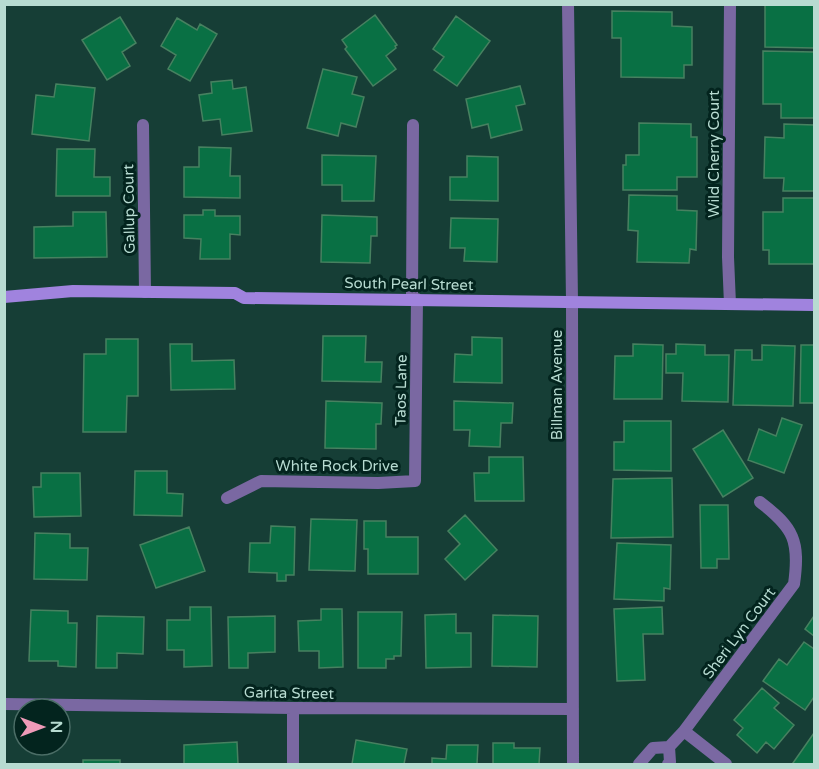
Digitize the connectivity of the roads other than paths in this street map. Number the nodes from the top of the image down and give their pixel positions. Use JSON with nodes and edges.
{"nodes":[{"id":1,"x":568,"y":4,"type":"edge"},
{"id":2,"x":730,"y":4,"type":"edge"},
{"id":3,"x":143,"y":125,"type":"dead end"},
{"id":4,"x":412,"y":125,"type":"dead end"},
{"id":5,"x":145,"y":292,"type":"junction"},
{"id":6,"x":4,"y":297,"type":"edge"},
{"id":7,"x":415,"y":299,"type":"junction"},
{"id":8,"x":572,"y":301,"type":"junction"},
{"id":9,"x":730,"y":304,"type":"junction"},
{"id":10,"x":814,"y":305,"type":"edge"},
{"id":11,"x":415,"y":481,"type":"joint"},
{"id":12,"x":227,"y":498,"type":"dead end"},
{"id":13,"x":760,"y":502,"type":"dead end"},
{"id":14,"x":4,"y":704,"type":"edge"},
{"id":15,"x":293,"y":708,"type":"junction"},
{"id":16,"x":573,"y":709,"type":"junction"},
{"id":17,"x":684,"y":731,"type":"junction"},
{"id":18,"x":669,"y":747,"type":"junction"},
{"id":19,"x":293,"y":765,"type":"edge"},
{"id":20,"x":573,"y":765,"type":"edge"},
{"id":21,"x":639,"y":765,"type":"edge"},
{"id":22,"x":668,"y":765,"type":"edge"},
{"id":23,"x":726,"y":765,"type":"edge"}],
"edges":[{"from":1,"to":8,"type":"street","name":"Billman Avenue"},
{"from":2,"to":9,"type":"street","name":"Wild Cherry Court"},
{"from":3,"to":5,"type":"street","name":"Gallup Court"},
{"from":4,"to":7,"type":"street","name":"Taos Lane"},
{"from":5,"to":6,"type":"street","name":"South Pearl Street"},
{"from":5,"to":7,"type":"street","name":"South Pearl Street"},
{"from":7,"to":8,"type":"street","name":"South Pearl Street"},
{"from":7,"to":11,"type":"street","name":"Taos Lane"},
{"from":8,"to":9,"type":"street","name":"South Pearl Street"},
{"from":8,"to":16,"type":"street","name":"Billman Avenue"},
{"from":9,"to":10,"type":"street","name":"South Pearl Street"},
{"from":11,"to":12,"type":"street","name":"White Rock Drive"},
{"from":13,"to":17,"type":"street","name":"Sheri Lyn Court"},
{"from":14,"to":15,"type":"street","name":"Garita Street"},
{"from":15,"to":16,"type":"street","name":"Garita Street"},
{"from":15,"to":19,"type":"street"},
{"from":16,"to":20,"type":"street","name":"Billman Avenue"},
{"from":17,"to":18,"type":"street","name":"Sheri Lyn Court"},
{"from":17,"to":23,"type":"street"},
{"from":18,"to":21,"type":"street","name":"Sheri Lyn Court"},
{"from":18,"to":22,"type":"street"}]}
